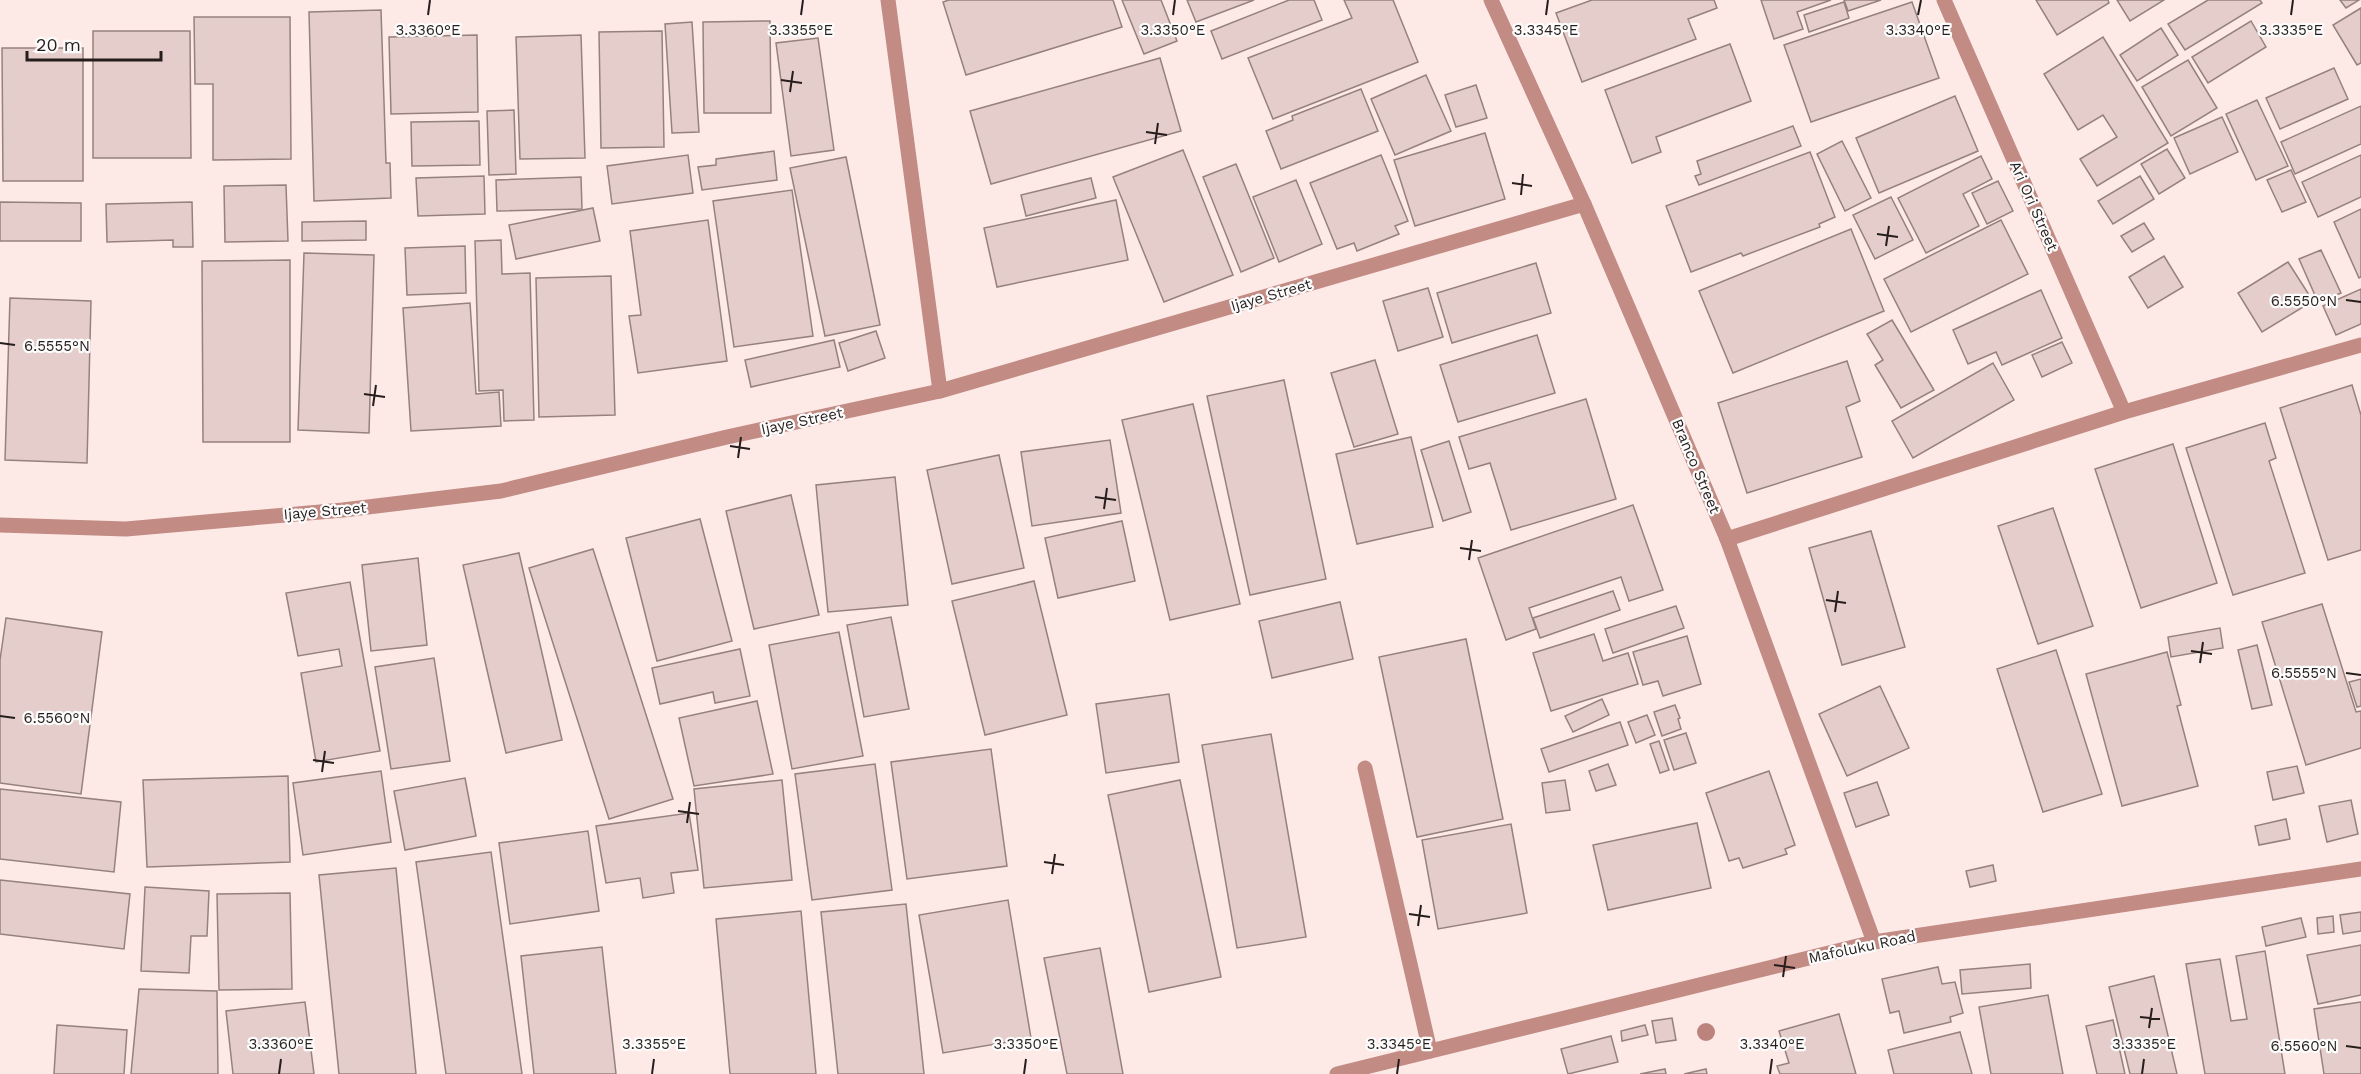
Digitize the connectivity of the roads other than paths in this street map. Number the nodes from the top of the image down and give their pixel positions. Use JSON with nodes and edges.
{"nodes":[{"id":1,"x":888,"y":0,"type":"edge"},
{"id":2,"x":1491,"y":0,"type":"edge"},
{"id":3,"x":1944,"y":0,"type":"edge"},
{"id":4,"x":1584,"y":204,"type":"junction"},
{"id":5,"x":2361,"y":345,"type":"edge"},
{"id":6,"x":940,"y":391,"type":"junction"},
{"id":7,"x":2124,"y":412,"type":"junction"},
{"id":8,"x":0,"y":525,"type":"edge"},
{"id":9,"x":1727,"y":539,"type":"junction"},
{"id":10,"x":1365,"y":768,"type":"dead end"},
{"id":11,"x":2361,"y":869,"type":"edge"},
{"id":12,"x":1874,"y":942,"type":"junction"},
{"id":13,"x":1430,"y":1051,"type":"junction"},
{"id":14,"x":1336,"y":1074,"type":"edge"}],
"edges":[{"from":1,"to":6,"type":"street"},
{"from":2,"to":4,"type":"street","name":"Branco Street"},
{"from":3,"to":7,"type":"street","name":"Ari Ori Street"},
{"from":4,"to":6,"type":"street","name":"Ijaye Street"},
{"from":4,"to":9,"type":"street","name":"Branco Street"},
{"from":5,"to":7,"type":"street"},
{"from":6,"to":8,"type":"street","name":"Ijaye Street"},
{"from":7,"to":9,"type":"street"},
{"from":9,"to":12,"type":"street","name":"Branco Street"},
{"from":10,"to":13,"type":"street"},
{"from":11,"to":12,"type":"street","name":"Mafoluku Road"},
{"from":12,"to":13,"type":"street","name":"Mafoluku Road"},
{"from":13,"to":14,"type":"street","name":"Mafoluku Road"}]}
